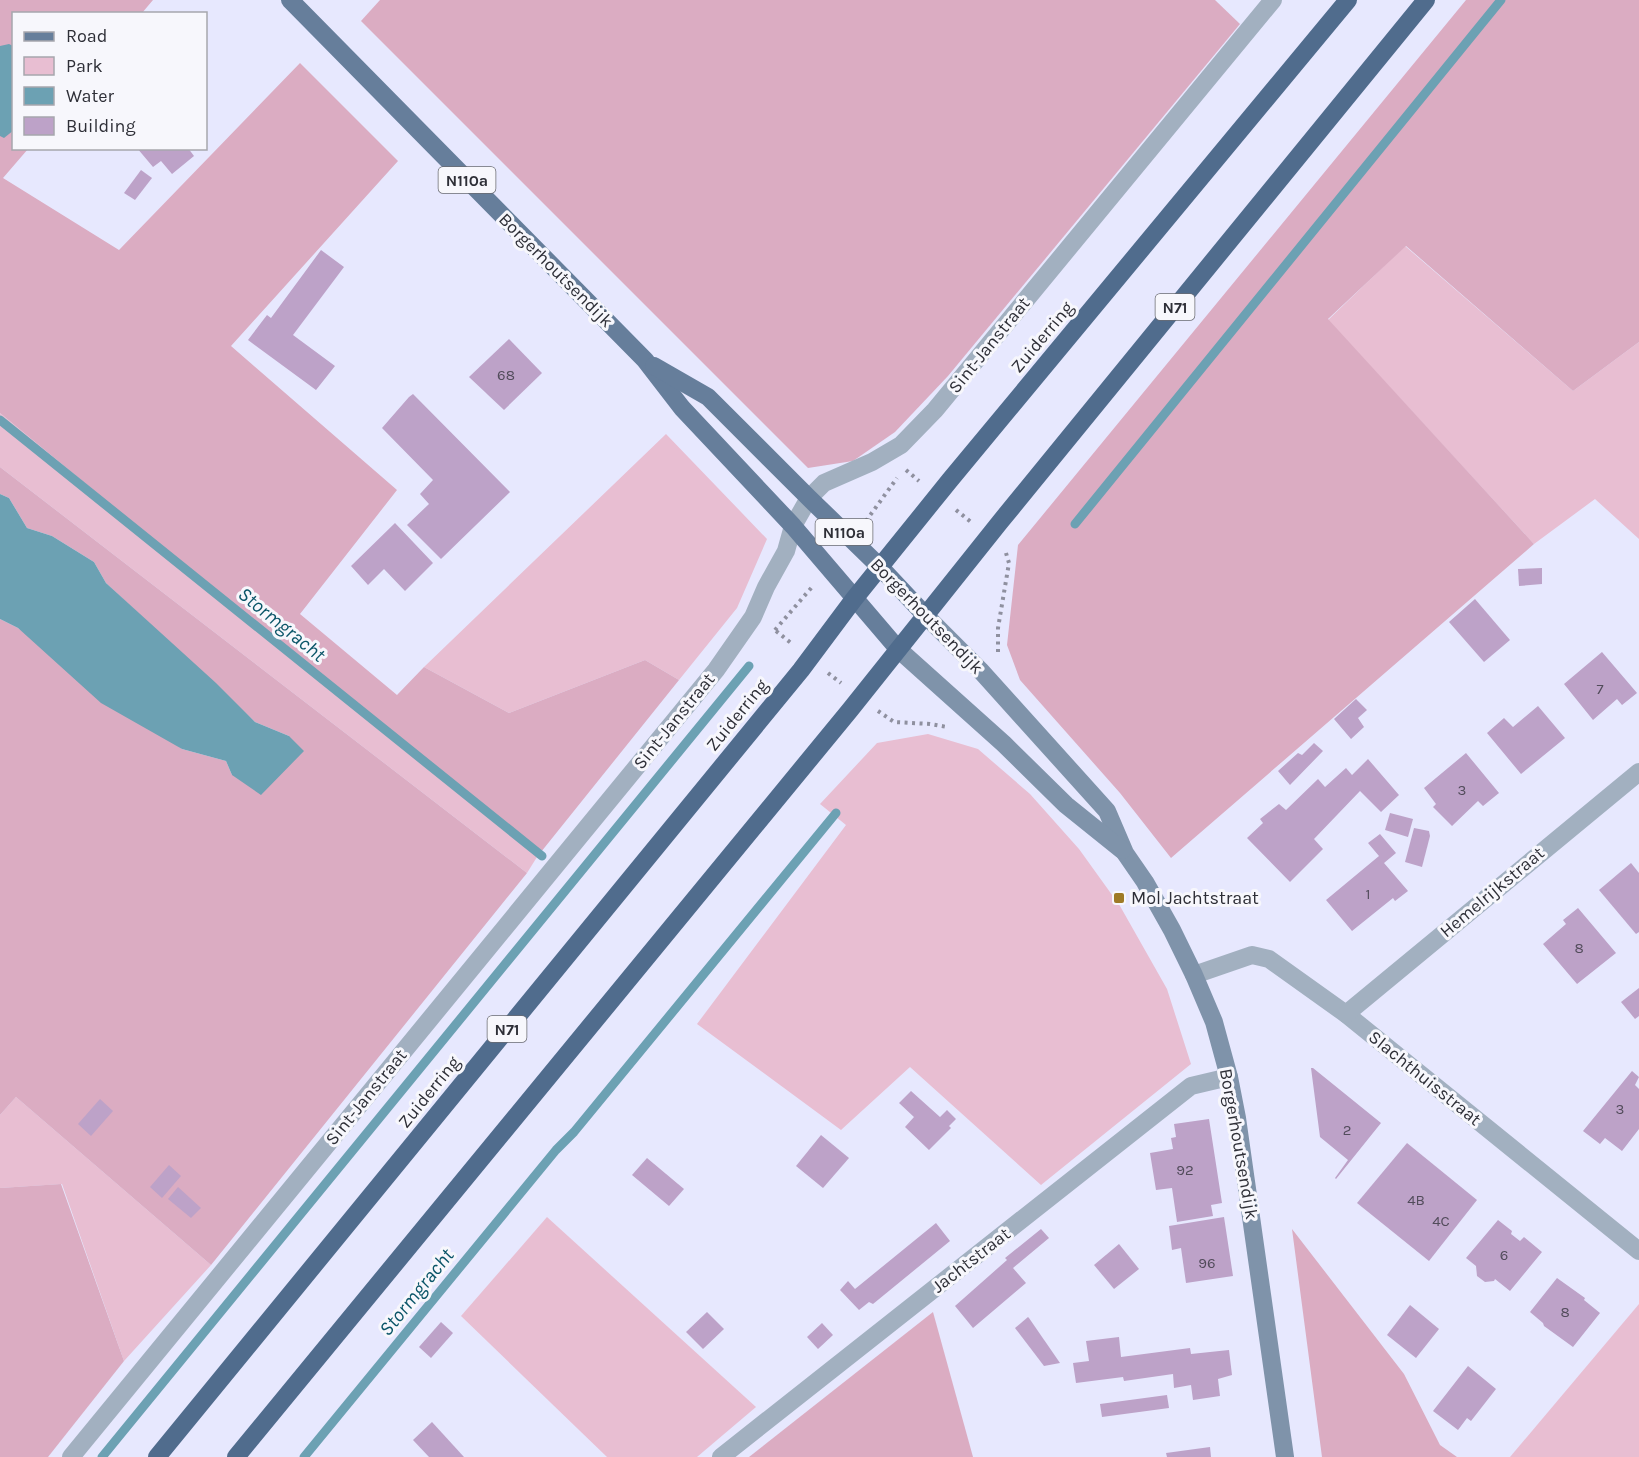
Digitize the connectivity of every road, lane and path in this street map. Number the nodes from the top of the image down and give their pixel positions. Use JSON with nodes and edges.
{"nodes":[{"id":1,"x":290,"y":0,"type":"edge"},
{"id":2,"x":1273,"y":0,"type":"edge"},
{"id":3,"x":1348,"y":0,"type":"edge"},
{"id":4,"x":1426,"y":0,"type":"edge"},
{"id":5,"x":645,"y":360,"type":"junction"},
{"id":6,"x":901,"y":466,"type":"dead end"},
{"id":7,"x":938,"y":496,"type":"junction"},
{"id":8,"x":808,"y":498,"type":"junction"},
{"id":9,"x":793,"y":526,"type":"junction"},
{"id":10,"x":989,"y":536,"type":"junction"},
{"id":11,"x":880,"y":567,"type":"junction"},
{"id":12,"x":854,"y":599,"type":"junction"},
{"id":13,"x":925,"y":615,"type":"junction"},
{"id":14,"x":776,"y":631,"type":"dead end"},
{"id":15,"x":898,"y":650,"type":"junction"},
{"id":16,"x":810,"y":658,"type":"junction"},
{"id":17,"x":998,"y":660,"type":"dead end"},
{"id":18,"x":859,"y":698,"type":"junction"},
{"id":19,"x":954,"y":729,"type":"dead end"},
{"id":20,"x":1639,"y":772,"type":"edge"},
{"id":21,"x":1125,"y":853,"type":"junction"},
{"id":22,"x":1194,"y":975,"type":"junction"},
{"id":23,"x":1346,"y":1014,"type":"junction"},
{"id":24,"x":1229,"y":1077,"type":"junction"},
{"id":25,"x":1639,"y":1251,"type":"edge"},
{"id":26,"x":71,"y":1457,"type":"edge"},
{"id":27,"x":157,"y":1457,"type":"edge"},
{"id":28,"x":236,"y":1457,"type":"edge"},
{"id":29,"x":721,"y":1457,"type":"edge"},
{"id":30,"x":1285,"y":1457,"type":"edge"}],
"edges":[{"from":1,"to":5,"type":"main road","name":"Borgerhoutsendijk","number":"N110a"},
{"from":2,"to":8,"type":"street","name":"Sint-Janstraat"},
{"from":3,"to":7,"type":"highway","name":"Zuiderring","number":"N71"},
{"from":4,"to":10,"type":"highway","number":"N71"},
{"from":5,"to":8,"type":"main road","name":"Borgerhoutsendijk","number":"N110a"},
{"from":5,"to":9,"type":"main road","name":"Borgerhoutsendijk","number":"N110a"},
{"from":6,"to":7,"type":"path"},
{"from":7,"to":10,"type":"path"},
{"from":7,"to":11,"type":"highway","name":"Zuiderring","number":"N71"},
{"from":8,"to":9,"type":"street","name":"Sint-Janstraat"},
{"from":8,"to":11,"type":"main road","name":"Borgerhoutsendijk","number":"N110a"},
{"from":9,"to":12,"type":"main road","name":"Borgerhoutsendijk","number":"N110a"},
{"from":9,"to":26,"type":"street","name":"Sint-Janstraat"},
{"from":10,"to":13,"type":"highway","number":"N71"},
{"from":10,"to":17,"type":"path"},
{"from":11,"to":12,"type":"highway","name":"Zuiderring","number":"N71"},
{"from":11,"to":13,"type":"main road","name":"Borgerhoutsendijk","number":"N110a"},
{"from":12,"to":15,"type":"main road","name":"Borgerhoutsendijk","number":"N110a"},
{"from":12,"to":16,"type":"highway","name":"Zuiderring","number":"N71"},
{"from":13,"to":15,"type":"highway","number":"N71"},
{"from":13,"to":21,"type":"main road","name":"Borgerhoutsendijk"},
{"from":14,"to":16,"type":"path"},
{"from":15,"to":18,"type":"highway","number":"N71"},
{"from":15,"to":21,"type":"main road","name":"Borgerhoutsendijk"},
{"from":16,"to":18,"type":"path"},
{"from":16,"to":27,"type":"highway","name":"Zuiderring","number":"N71"},
{"from":18,"to":19,"type":"path"},
{"from":18,"to":28,"type":"highway","number":"N71"},
{"from":20,"to":23,"type":"street","name":"Hemelrijkstraat"},
{"from":21,"to":22,"type":"main road","name":"Borgerhoutsendijk"},
{"from":22,"to":23,"type":"street","name":"Slachthuisstraat"},
{"from":22,"to":24,"type":"main road","name":"Borgerhoutsendijk"},
{"from":23,"to":25,"type":"street","name":"Slachthuisstraat"},
{"from":24,"to":29,"type":"street","name":"Jachtstraat"},
{"from":24,"to":30,"type":"main road","name":"Borgerhoutsendijk"}]}
